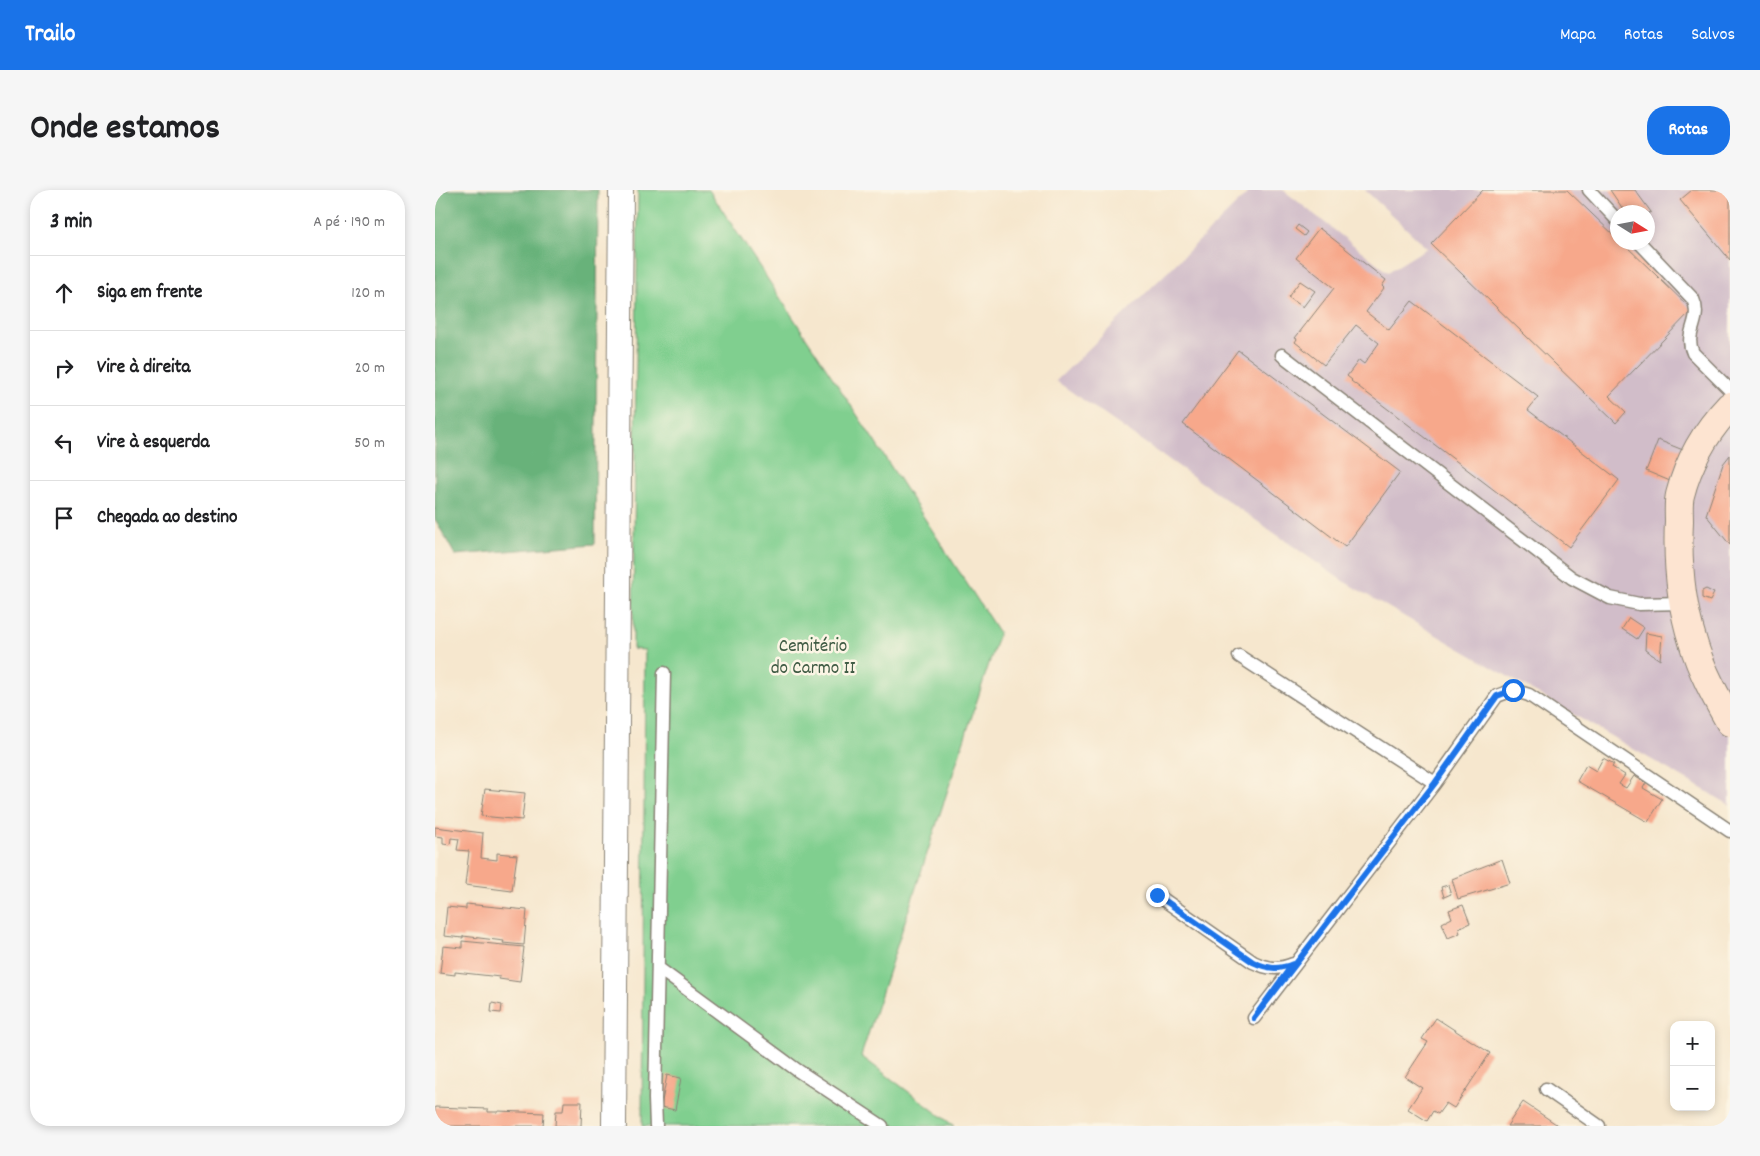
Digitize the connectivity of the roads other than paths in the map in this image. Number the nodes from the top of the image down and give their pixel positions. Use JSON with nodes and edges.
{"nodes":[{"id":1,"x":621,"y":190,"type":"edge"},
{"id":2,"x":1589,"y":190,"type":"edge"},
{"id":3,"x":1610,"y":212,"type":"edge"},
{"id":4,"x":1647,"y":250,"type":"edge"},
{"id":5,"x":1282,"y":355,"type":"dead end"},
{"id":6,"x":1730,"y":390,"type":"edge"},
{"id":7,"x":1730,"y":406,"type":"edge"},
{"id":8,"x":1683,"y":603,"type":"junction"},
{"id":9,"x":1239,"y":656,"type":"dead end"},
{"id":10,"x":664,"y":673,"type":"dead end"},
{"id":11,"x":1730,"y":722,"type":"edge"},
{"id":12,"x":1435,"y":783,"type":"junction"},
{"id":13,"x":1730,"y":831,"type":"edge"},
{"id":14,"x":1157,"y":895,"type":"dead end"},
{"id":15,"x":658,"y":968,"type":"junction"},
{"id":16,"x":1546,"y":1089,"type":"dead end"},
{"id":17,"x":614,"y":1126,"type":"edge"},
{"id":18,"x":656,"y":1126,"type":"edge"},
{"id":19,"x":882,"y":1126,"type":"edge"},
{"id":20,"x":1599,"y":1126,"type":"edge"}],
"edges":[{"from":1,"to":17,"type":"street"},
{"from":2,"to":3,"type":"lane"},
{"from":4,"to":6,"type":"lane"},
{"from":5,"to":8,"type":"lane"},
{"from":7,"to":8,"type":"main road"},
{"from":8,"to":11,"type":"main road"},
{"from":9,"to":12,"type":"lane"},
{"from":10,"to":15,"type":"lane"},
{"from":12,"to":13,"type":"lane"},
{"from":12,"to":14,"type":"lane"},
{"from":15,"to":18,"type":"lane"},
{"from":15,"to":19,"type":"lane"},
{"from":16,"to":20,"type":"lane"}]}
